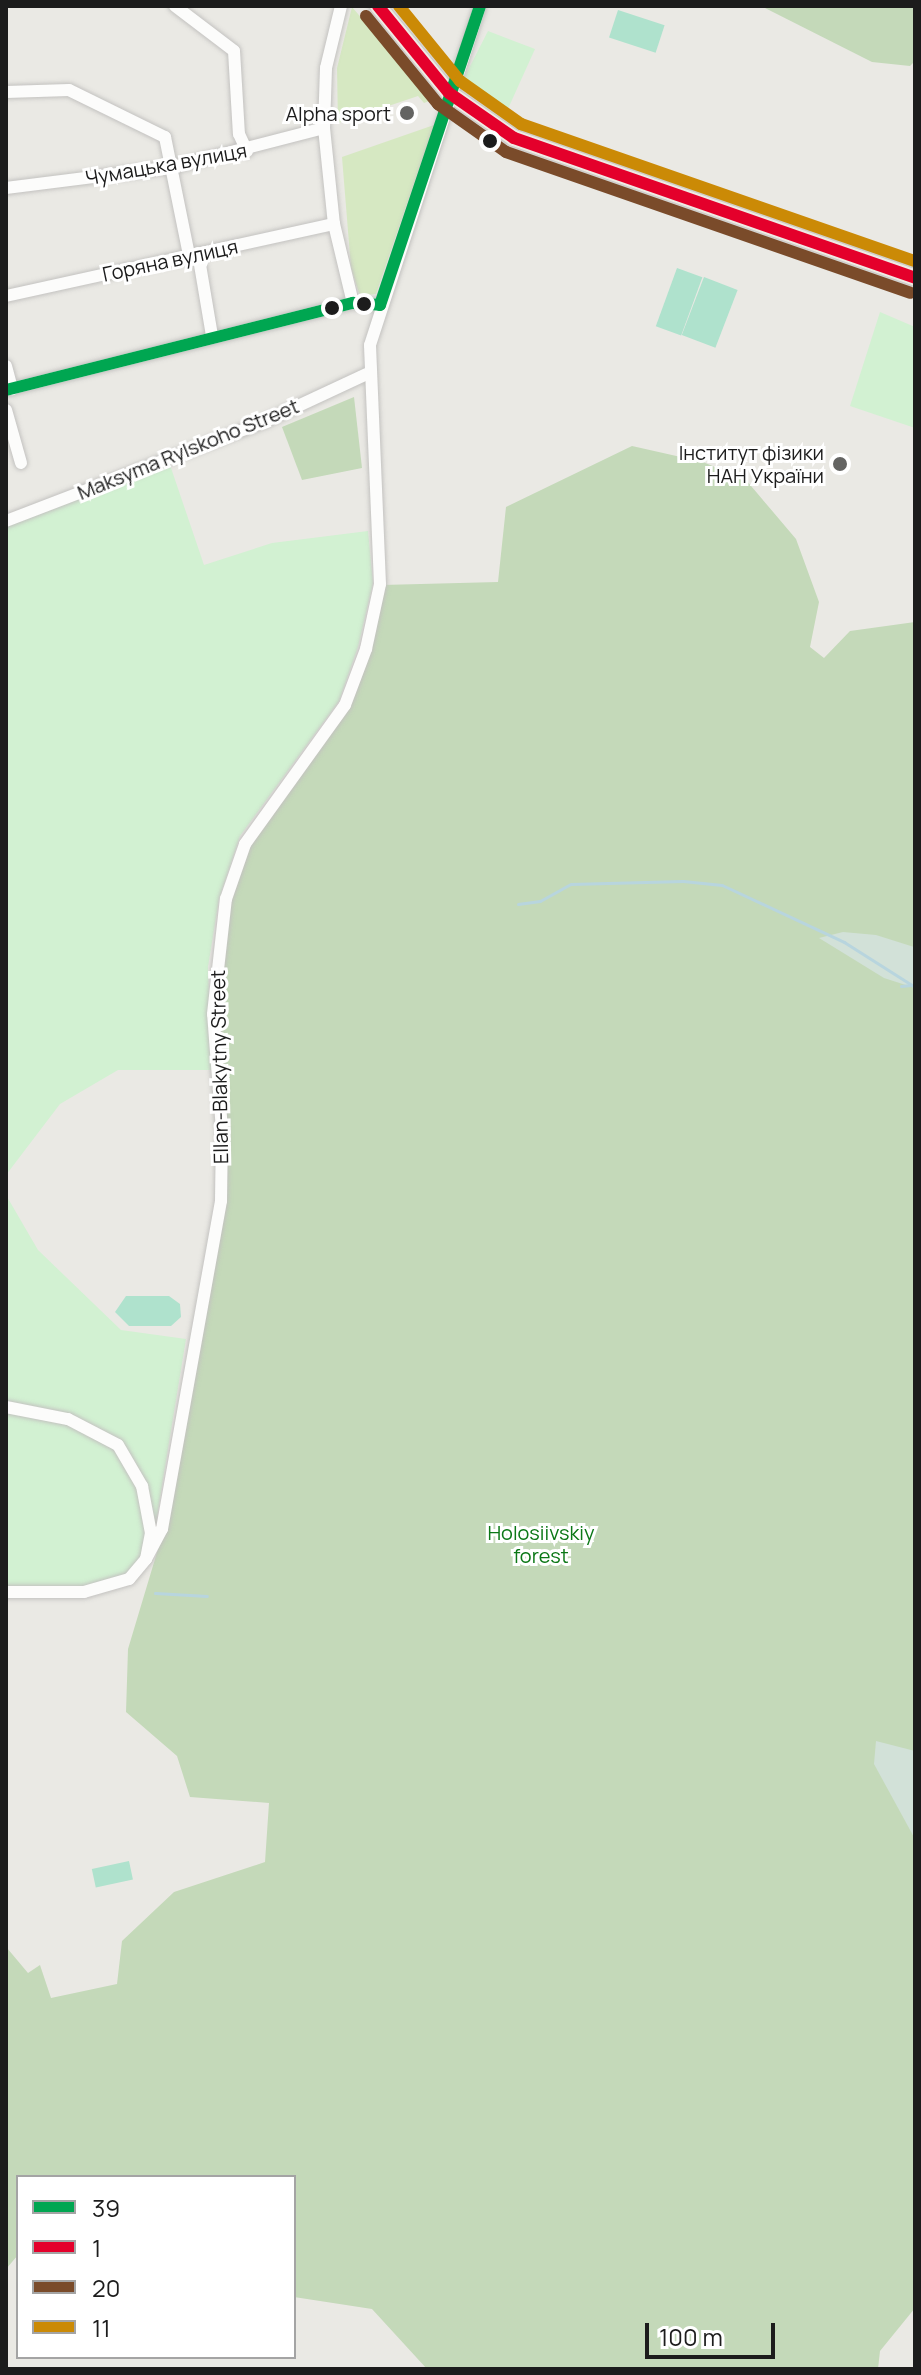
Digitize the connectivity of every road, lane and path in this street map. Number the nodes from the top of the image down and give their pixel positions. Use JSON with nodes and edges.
{"nodes":[{"id":1,"x":175,"y":6,"type":"edge"},
{"id":2,"x":341,"y":6,"type":"edge"},
{"id":3,"x":378,"y":6,"type":"edge"},
{"id":4,"x":480,"y":6,"type":"edge"},
{"id":5,"x":6,"y":92,"type":"edge"},
{"id":6,"x":449,"y":93,"type":"junction"},
{"id":7,"x":324,"y":128,"type":"junction"},
{"id":8,"x":247,"y":151,"type":"junction"},
{"id":9,"x":173,"y":167,"type":"junction"},
{"id":10,"x":6,"y":188,"type":"edge"},
{"id":11,"x":334,"y":224,"type":"junction"},
{"id":12,"x":194,"y":254,"type":"junction"},
{"id":13,"x":915,"y":278,"type":"edge"},
{"id":14,"x":6,"y":296,"type":"edge"},
{"id":15,"x":353,"y":303,"type":"junction"},
{"id":16,"x":380,"y":305,"type":"junction"},
{"id":17,"x":212,"y":336,"type":"junction"},
{"id":18,"x":6,"y":366,"type":"edge"},
{"id":19,"x":367,"y":374,"type":"junction"},
{"id":20,"x":9,"y":390,"type":"edge"},
{"id":21,"x":6,"y":410,"type":"edge"},
{"id":22,"x":21,"y":463,"type":"dead end"},
{"id":23,"x":6,"y":521,"type":"edge"},
{"id":24,"x":6,"y":1407,"type":"edge"},
{"id":25,"x":146,"y":1559,"type":"junction"},
{"id":26,"x":6,"y":1592,"type":"edge"}],
"edges":[{"from":1,"to":8,"type":"street"},
{"from":2,"to":7,"type":"street"},
{"from":3,"to":6,"type":"main road"},
{"from":4,"to":6,"type":"street","name":"Ellan-Blakytny Street"},
{"from":5,"to":9,"type":"street"},
{"from":6,"to":13,"type":"main road"},
{"from":6,"to":16,"type":"street","name":"Ellan-Blakytny Street"},
{"from":7,"to":8,"type":"street","name":"Чумацька вулиця"},
{"from":7,"to":11,"type":"street"},
{"from":8,"to":9,"type":"street","name":"Чумацька вулиця"},
{"from":9,"to":10,"type":"street","name":"Чумацька вулиця"},
{"from":9,"to":12,"type":"street"},
{"from":11,"to":12,"type":"street","name":"Горяна вулиця"},
{"from":11,"to":15,"type":"street"},
{"from":12,"to":14,"type":"street","name":"Горяна вулиця"},
{"from":12,"to":17,"type":"street"},
{"from":15,"to":16,"type":"street"},
{"from":15,"to":17,"type":"street"},
{"from":16,"to":19,"type":"street","name":"Ellan-Blakytny Street"},
{"from":17,"to":20,"type":"street"},
{"from":18,"to":20,"type":"street"},
{"from":19,"to":23,"type":"street","name":"Maksyma Rylskoho Street"},
{"from":19,"to":25,"type":"street","name":"Ellan-Blakytny Street"},
{"from":21,"to":22,"type":"street"},
{"from":24,"to":25,"type":"street"},
{"from":25,"to":26,"type":"street"}]}
